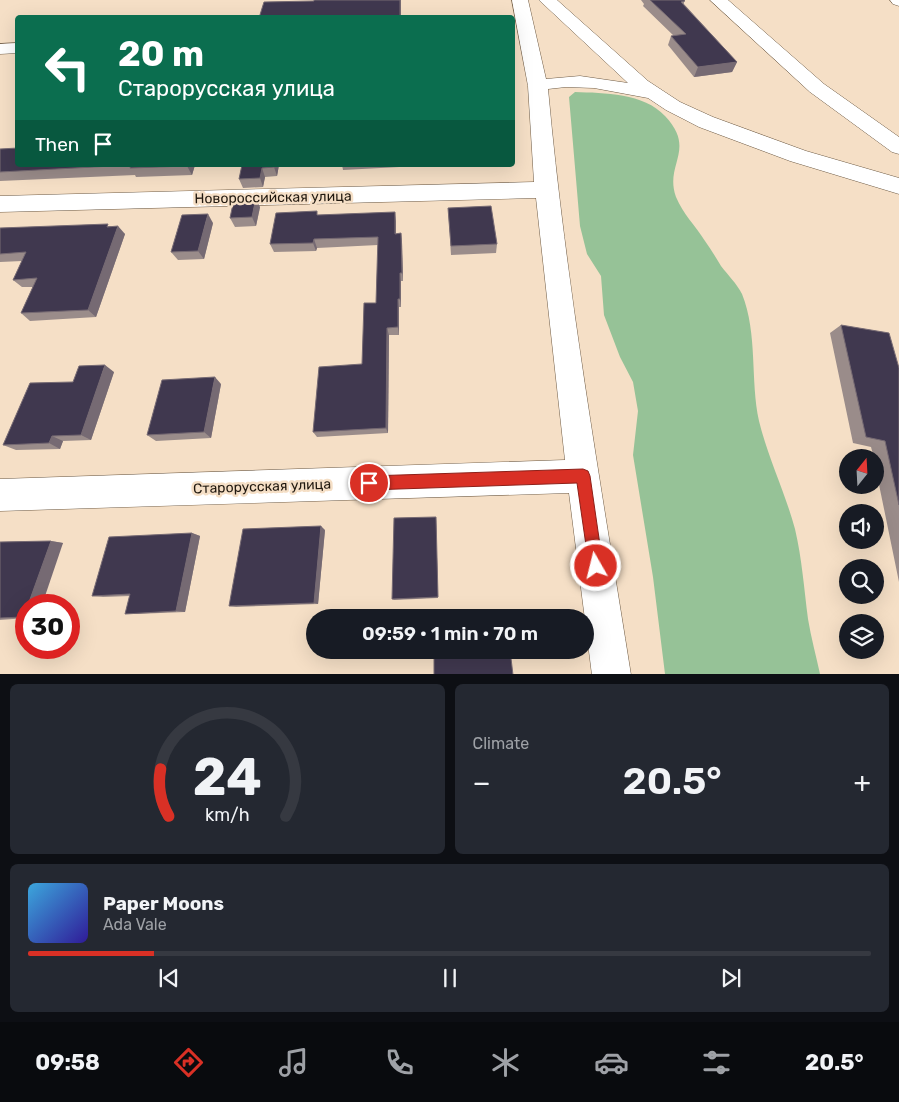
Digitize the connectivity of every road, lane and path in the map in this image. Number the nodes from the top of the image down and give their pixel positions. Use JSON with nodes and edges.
{"nodes":[{"id":1,"x":520,"y":0,"type":"edge"},
{"id":2,"x":547,"y":0,"type":"edge"},
{"id":3,"x":718,"y":0,"type":"edge"},
{"id":4,"x":520,"y":38,"type":"edge"},
{"id":5,"x":15,"y":48,"type":"edge"},
{"id":6,"x":0,"y":49,"type":"edge"},
{"id":7,"x":538,"y":86,"type":"junction"},
{"id":8,"x":655,"y":94,"type":"junction"},
{"id":9,"x":899,"y":147,"type":"edge"},
{"id":10,"x":899,"y":186,"type":"edge"},
{"id":11,"x":546,"y":190,"type":"junction"},
{"id":12,"x":0,"y":204,"type":"edge"},
{"id":13,"x":583,"y":476,"type":"junction"},
{"id":14,"x":0,"y":495,"type":"edge"},
{"id":15,"x":612,"y":674,"type":"edge"}],
"edges":[{"from":1,"to":4,"type":"street"},
{"from":2,"to":8,"type":"street"},
{"from":3,"to":9,"type":"street"},
{"from":4,"to":7,"type":"street"},
{"from":5,"to":6,"type":"street"},
{"from":7,"to":8,"type":"street"},
{"from":7,"to":11,"type":"street"},
{"from":8,"to":10,"type":"street"},
{"from":11,"to":12,"type":"street","name":"Новороссийская улица"},
{"from":11,"to":13,"type":"street"},
{"from":13,"to":14,"type":"street","name":"Старорусская улица"},
{"from":13,"to":15,"type":"street"}]}
